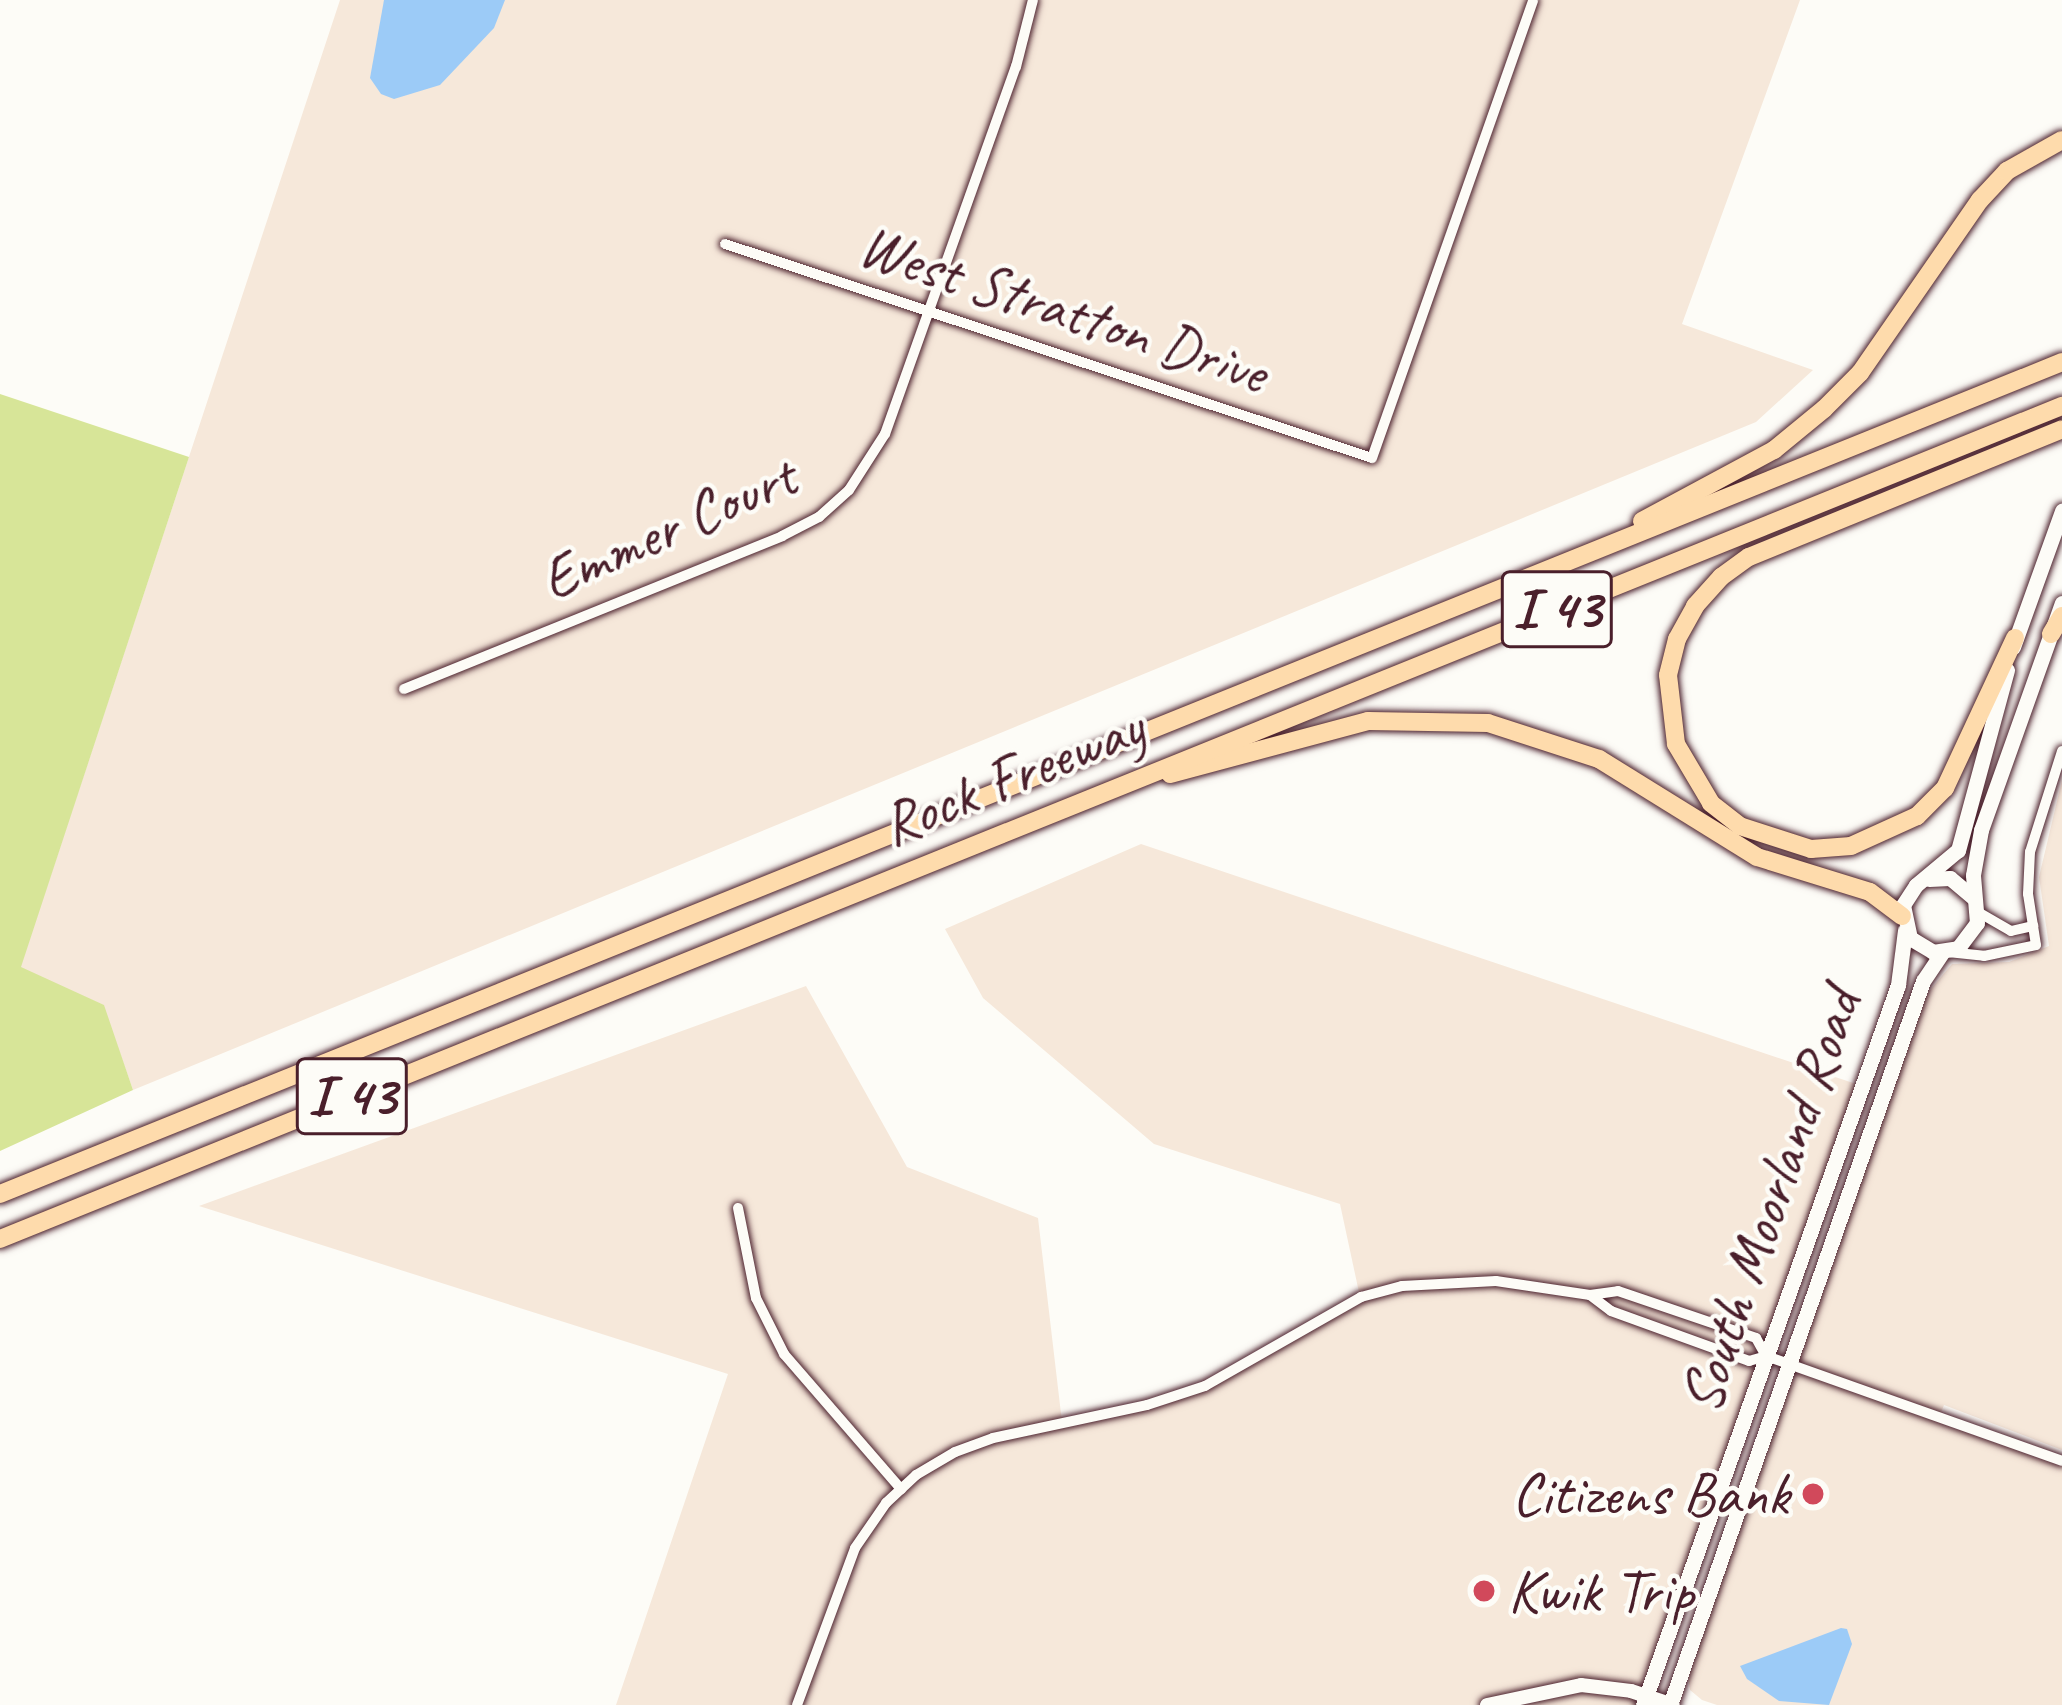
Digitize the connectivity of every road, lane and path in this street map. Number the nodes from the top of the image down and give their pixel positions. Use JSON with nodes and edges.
{"nodes":[{"id":1,"x":1033,"y":0,"type":"edge"},
{"id":2,"x":1533,"y":0,"type":"edge"},
{"id":3,"x":2062,"y":140,"type":"edge"},
{"id":4,"x":725,"y":244,"type":"dead end"},
{"id":5,"x":928,"y":311,"type":"junction"},
{"id":6,"x":2062,"y":362,"type":"edge"},
{"id":7,"x":2062,"y":406,"type":"edge"},
{"id":8,"x":2059,"y":431,"type":"edge"},
{"id":9,"x":2062,"y":511,"type":"edge"},
{"id":10,"x":1525,"y":580,"type":"junction"},
{"id":11,"x":2062,"y":603,"type":"edge"},
{"id":12,"x":2062,"y":616,"type":"edge"},
{"id":13,"x":2051,"y":634,"type":"junction"},
{"id":14,"x":2015,"y":638,"type":"junction"},
{"id":15,"x":404,"y":689,"type":"dead end"},
{"id":16,"x":2062,"y":751,"type":"edge"},
{"id":17,"x":1051,"y":810,"type":"junction"},
{"id":18,"x":1927,"y":879,"type":"junction"},
{"id":19,"x":1977,"y":906,"type":"junction"},
{"id":20,"x":1904,"y":923,"type":"junction"},
{"id":21,"x":2033,"y":926,"type":"junction"},
{"id":22,"x":1945,"y":952,"type":"junction"},
{"id":23,"x":0,"y":1194,"type":"edge"},
{"id":24,"x":738,"y":1208,"type":"dead end"},
{"id":25,"x":0,"y":1239,"type":"edge"},
{"id":26,"x":1589,"y":1294,"type":"junction"},
{"id":27,"x":1766,"y":1356,"type":"junction"},
{"id":28,"x":1790,"y":1365,"type":"junction"},
{"id":29,"x":2062,"y":1461,"type":"edge"},
{"id":30,"x":901,"y":1489,"type":"junction"},
{"id":31,"x":1644,"y":1700,"type":"edge"},
{"id":32,"x":797,"y":1705,"type":"edge"},
{"id":33,"x":1487,"y":1705,"type":"edge"},
{"id":34,"x":1672,"y":1705,"type":"edge"}],
"edges":[{"from":1,"to":5,"type":"street","name":"Emmer Court"},
{"from":2,"to":5,"type":"street","name":"West Stratton Drive"},
{"from":3,"to":10,"type":"highway"},
{"from":4,"to":5,"type":"street","name":"West Stratton Drive"},
{"from":5,"to":15,"type":"street","name":"Emmer Court"},
{"from":6,"to":10,"type":"highway","name":"Rock Freeway","number":"I 43"},
{"from":7,"to":17,"type":"highway","name":"Rock Freeway","number":"I 43"},
{"from":8,"to":14,"type":"highway"},
{"from":9,"to":14,"type":"main road"},
{"from":10,"to":23,"type":"highway","name":"Rock Freeway","number":"I 43"},
{"from":11,"to":13,"type":"main road"},
{"from":12,"to":13,"type":"highway"},
{"from":13,"to":19,"type":"main road"},
{"from":14,"to":18,"type":"main road"},
{"from":16,"to":21,"type":"street"},
{"from":17,"to":20,"type":"highway"},
{"from":17,"to":25,"type":"highway","name":"Rock Freeway","number":"I 43"},
{"from":18,"to":19,"type":"main road"},
{"from":18,"to":20,"type":"main road"},
{"from":19,"to":21,"type":"street"},
{"from":19,"to":22,"type":"main road"},
{"from":20,"to":22,"type":"main road"},
{"from":20,"to":27,"type":"main road","name":"South Moorland Road"},
{"from":21,"to":22,"type":"street"},
{"from":22,"to":28,"type":"main road","name":"South Moorland Road"},
{"from":24,"to":30,"type":"street"},
{"from":26,"to":27,"type":"street"},
{"from":26,"to":27,"type":"street"},
{"from":26,"to":30,"type":"street"},
{"from":27,"to":28,"type":"street"},
{"from":27,"to":31,"type":"main road","name":"South Moorland Road"},
{"from":28,"to":29,"type":"street"},
{"from":28,"to":34,"type":"main road","name":"South Moorland Road"},
{"from":30,"to":32,"type":"street"},
{"from":31,"to":33,"type":"street"},
{"from":31,"to":34,"type":"street"}]}
